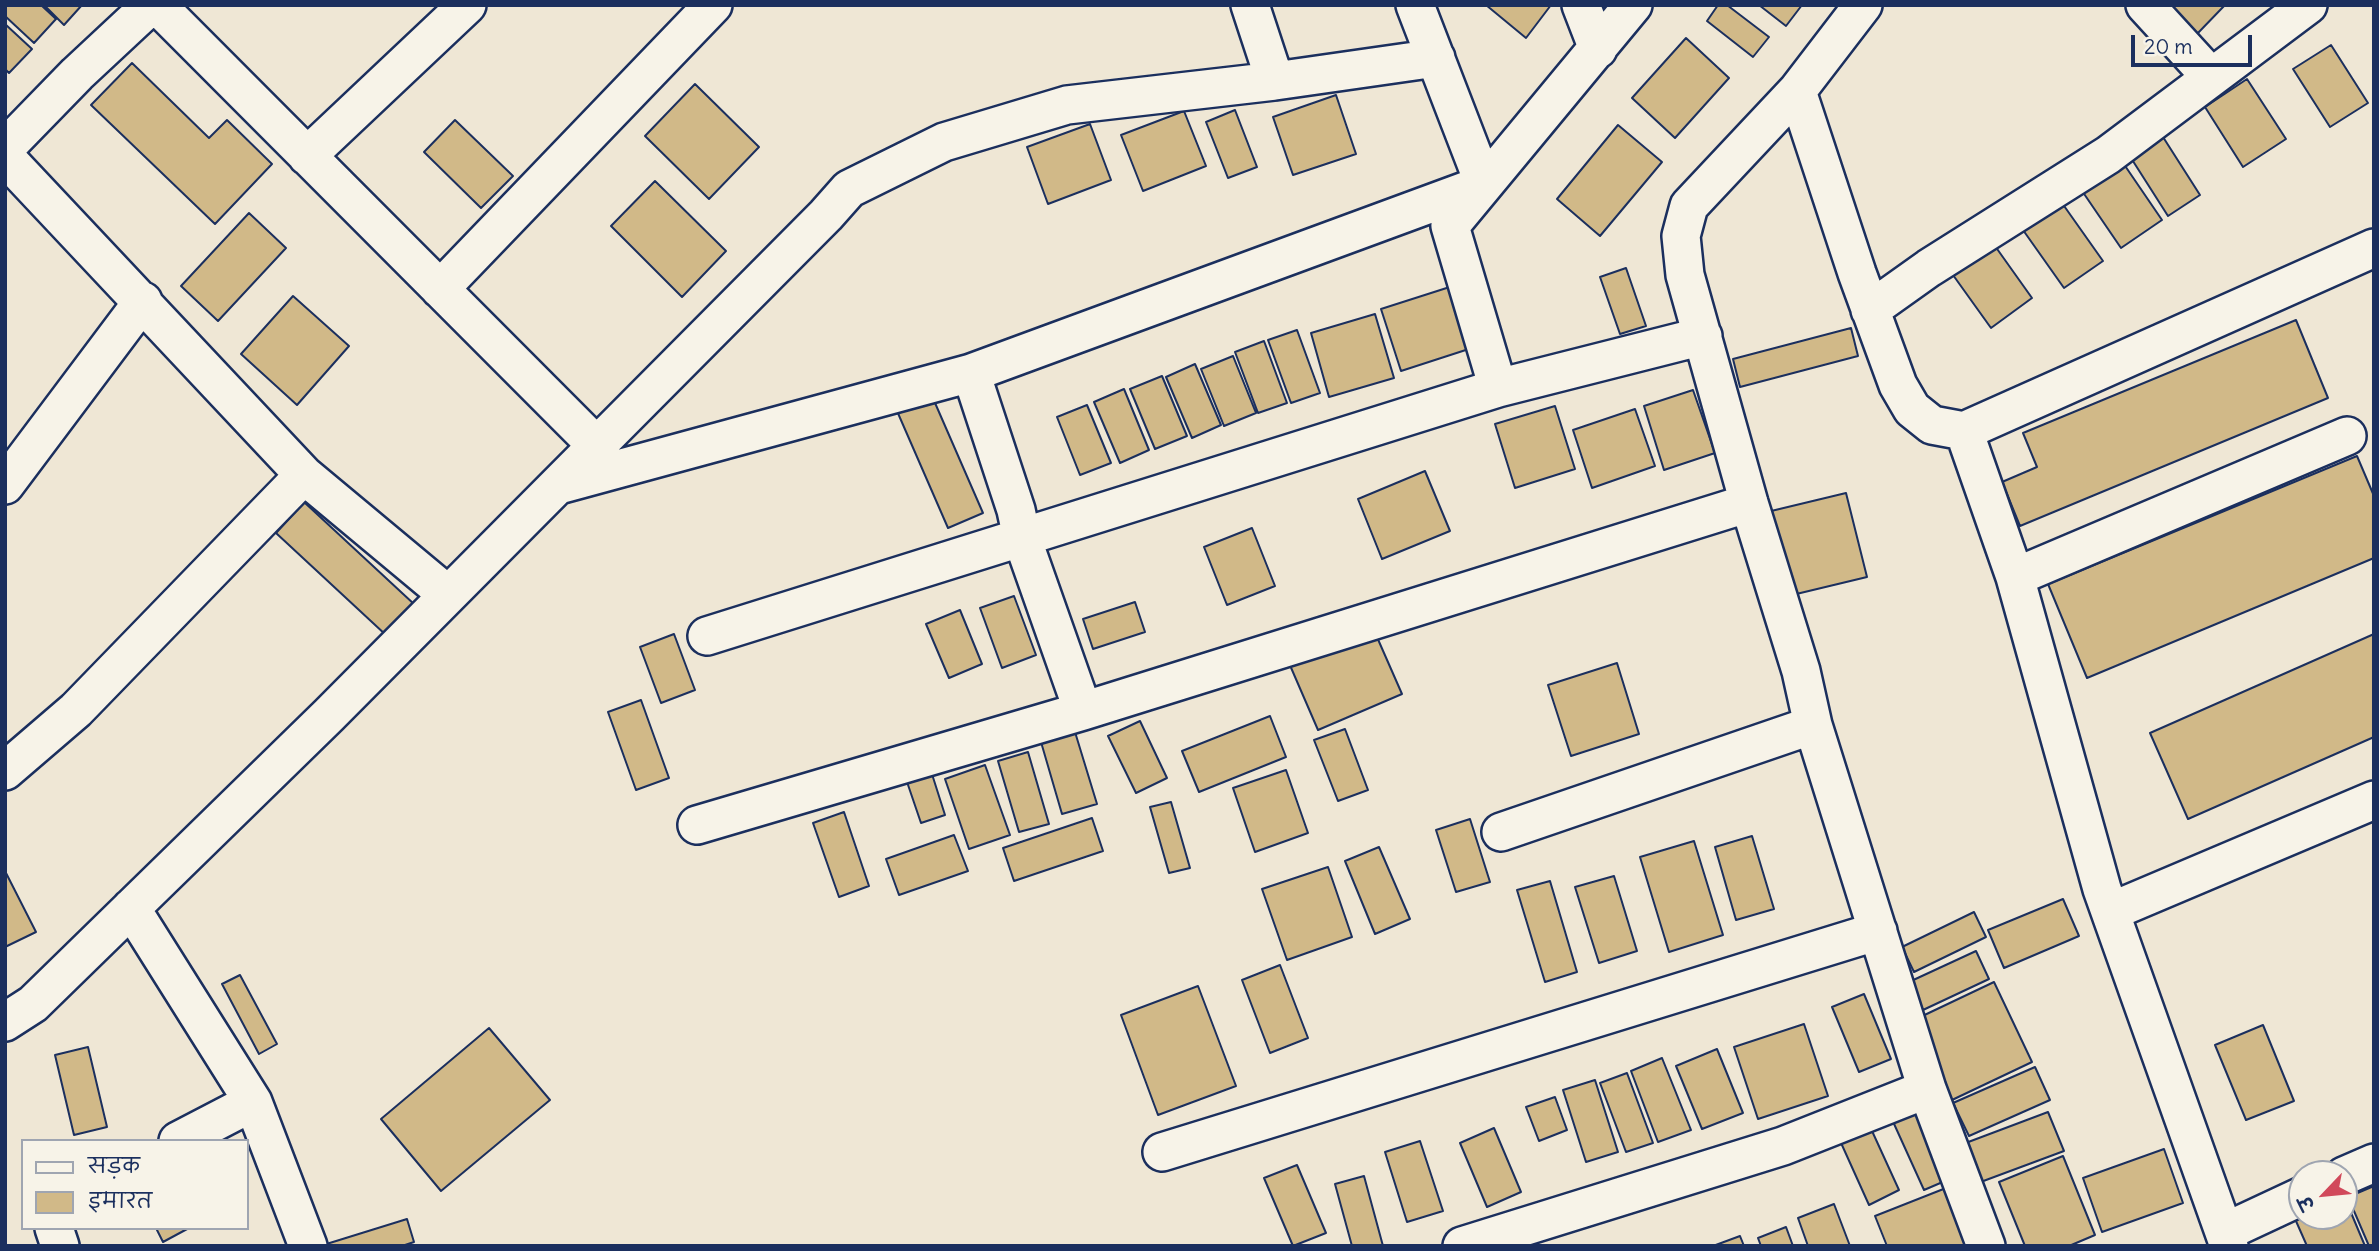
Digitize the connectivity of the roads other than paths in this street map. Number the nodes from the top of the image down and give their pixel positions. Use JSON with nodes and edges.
{"nodes":[{"id":1,"x":151,"y":5,"type":"edge"},
{"id":2,"x":157,"y":5,"type":"edge"},
{"id":3,"x":467,"y":5,"type":"edge"},
{"id":4,"x":713,"y":5,"type":"edge"},
{"id":5,"x":1250,"y":5,"type":"edge"},
{"id":6,"x":1415,"y":5,"type":"edge"},
{"id":7,"x":1581,"y":5,"type":"edge"},
{"id":8,"x":1633,"y":5,"type":"edge"},
{"id":9,"x":1863,"y":5,"type":"edge"},
{"id":10,"x":2145,"y":5,"type":"edge"},
{"id":11,"x":2308,"y":5,"type":"edge"},
{"id":12,"x":1598,"y":49,"type":"junction"},
{"id":13,"x":1436,"y":58,"type":"junction"},
{"id":14,"x":2211,"y":77,"type":"junction"},
{"id":15,"x":1275,"y":81,"type":"junction"},
{"id":16,"x":1797,"y":91,"type":"junction"},
{"id":17,"x":5,"y":148,"type":"edge"},
{"id":18,"x":307,"y":156,"type":"junction"},
{"id":19,"x":5,"y":157,"type":"edge"},
{"id":20,"x":1484,"y":184,"type":"junction"},
{"id":21,"x":2374,"y":248,"type":"edge"},
{"id":22,"x":440,"y":289,"type":"junction"},
{"id":23,"x":143,"y":301,"type":"junction"},
{"id":24,"x":1870,"y":310,"type":"junction"},
{"id":25,"x":1703,"y":336,"type":"junction"},
{"id":26,"x":971,"y":373,"type":"junction"},
{"id":27,"x":1498,"y":388,"type":"junction"},
{"id":28,"x":1964,"y":431,"type":"junction"},
{"id":29,"x":2347,"y":436,"type":"dead end"},
{"id":30,"x":597,"y":446,"type":"junction"},
{"id":31,"x":304,"y":475,"type":"junction"},
{"id":32,"x":5,"y":485,"type":"edge"},
{"id":33,"x":558,"y":485,"type":"junction"},
{"id":34,"x":1749,"y":503,"type":"junction"},
{"id":35,"x":1022,"y":538,"type":"junction"},
{"id":36,"x":2015,"y":577,"type":"junction"},
{"id":37,"x":448,"y":595,"type":"junction"},
{"id":38,"x":707,"y":636,"type":"dead end"},
{"id":39,"x":1083,"y":711,"type":"junction"},
{"id":40,"x":1813,"y":724,"type":"junction"},
{"id":41,"x":5,"y":771,"type":"edge"},
{"id":42,"x":2374,"y":800,"type":"edge"},
{"id":43,"x":697,"y":825,"type":"dead end"},
{"id":44,"x":1501,"y":832,"type":"dead end"},
{"id":45,"x":131,"y":908,"type":"junction"},
{"id":46,"x":2112,"y":911,"type":"junction"},
{"id":47,"x":1878,"y":931,"type":"junction"},
{"id":48,"x":5,"y":1023,"type":"edge"},
{"id":49,"x":1927,"y":1089,"type":"junction"},
{"id":50,"x":253,"y":1102,"type":"junction"},
{"id":51,"x":182,"y":1139,"type":"edge"},
{"id":52,"x":1162,"y":1152,"type":"dead end"},
{"id":53,"x":2374,"y":1163,"type":"edge"},
{"id":54,"x":2358,"y":1170,"type":"edge"},
{"id":55,"x":2288,"y":1204,"type":"edge"},
{"id":56,"x":2227,"y":1239,"type":"edge"},
{"id":57,"x":308,"y":1246,"type":"edge"},
{"id":58,"x":1462,"y":1246,"type":"edge"},
{"id":59,"x":1986,"y":1246,"type":"edge"}],
"edges":[{"from":1,"to":17,"type":"street"},
{"from":2,"to":18,"type":"street"},
{"from":3,"to":18,"type":"street"},
{"from":4,"to":22,"type":"street"},
{"from":5,"to":15,"type":"street"},
{"from":6,"to":13,"type":"street"},
{"from":7,"to":12,"type":"street"},
{"from":8,"to":12,"type":"street"},
{"from":9,"to":16,"type":"street"},
{"from":10,"to":14,"type":"street"},
{"from":11,"to":14,"type":"street"},
{"from":12,"to":20,"type":"street"},
{"from":13,"to":15,"type":"street"},
{"from":13,"to":20,"type":"street"},
{"from":14,"to":24,"type":"street"},
{"from":15,"to":30,"type":"street"},
{"from":16,"to":24,"type":"street"},
{"from":16,"to":25,"type":"street"},
{"from":18,"to":22,"type":"street"},
{"from":19,"to":23,"type":"street"},
{"from":20,"to":26,"type":"street"},
{"from":20,"to":27,"type":"street"},
{"from":21,"to":28,"type":"street"},
{"from":22,"to":30,"type":"street"},
{"from":23,"to":31,"type":"street"},
{"from":23,"to":32,"type":"street"},
{"from":24,"to":28,"type":"street"},
{"from":25,"to":27,"type":"street"},
{"from":25,"to":34,"type":"street"},
{"from":26,"to":33,"type":"street"},
{"from":26,"to":35,"type":"street"},
{"from":27,"to":35,"type":"street"},
{"from":28,"to":36,"type":"street"},
{"from":29,"to":36,"type":"street"},
{"from":30,"to":33,"type":"street"},
{"from":31,"to":37,"type":"street"},
{"from":31,"to":41,"type":"street"},
{"from":33,"to":37,"type":"street"},
{"from":34,"to":39,"type":"street"},
{"from":34,"to":40,"type":"street"},
{"from":35,"to":38,"type":"street"},
{"from":35,"to":39,"type":"street"},
{"from":36,"to":46,"type":"street"},
{"from":37,"to":45,"type":"street"},
{"from":39,"to":43,"type":"street"},
{"from":40,"to":44,"type":"street"},
{"from":40,"to":47,"type":"street"},
{"from":42,"to":46,"type":"street"},
{"from":45,"to":48,"type":"street"},
{"from":45,"to":50,"type":"street"},
{"from":46,"to":56,"type":"street"},
{"from":47,"to":49,"type":"street"},
{"from":47,"to":52,"type":"street"},
{"from":49,"to":58,"type":"street"},
{"from":49,"to":59,"type":"street"},
{"from":50,"to":51,"type":"street"},
{"from":50,"to":57,"type":"street"},
{"from":53,"to":54,"type":"street"},
{"from":55,"to":56,"type":"street"}]}
